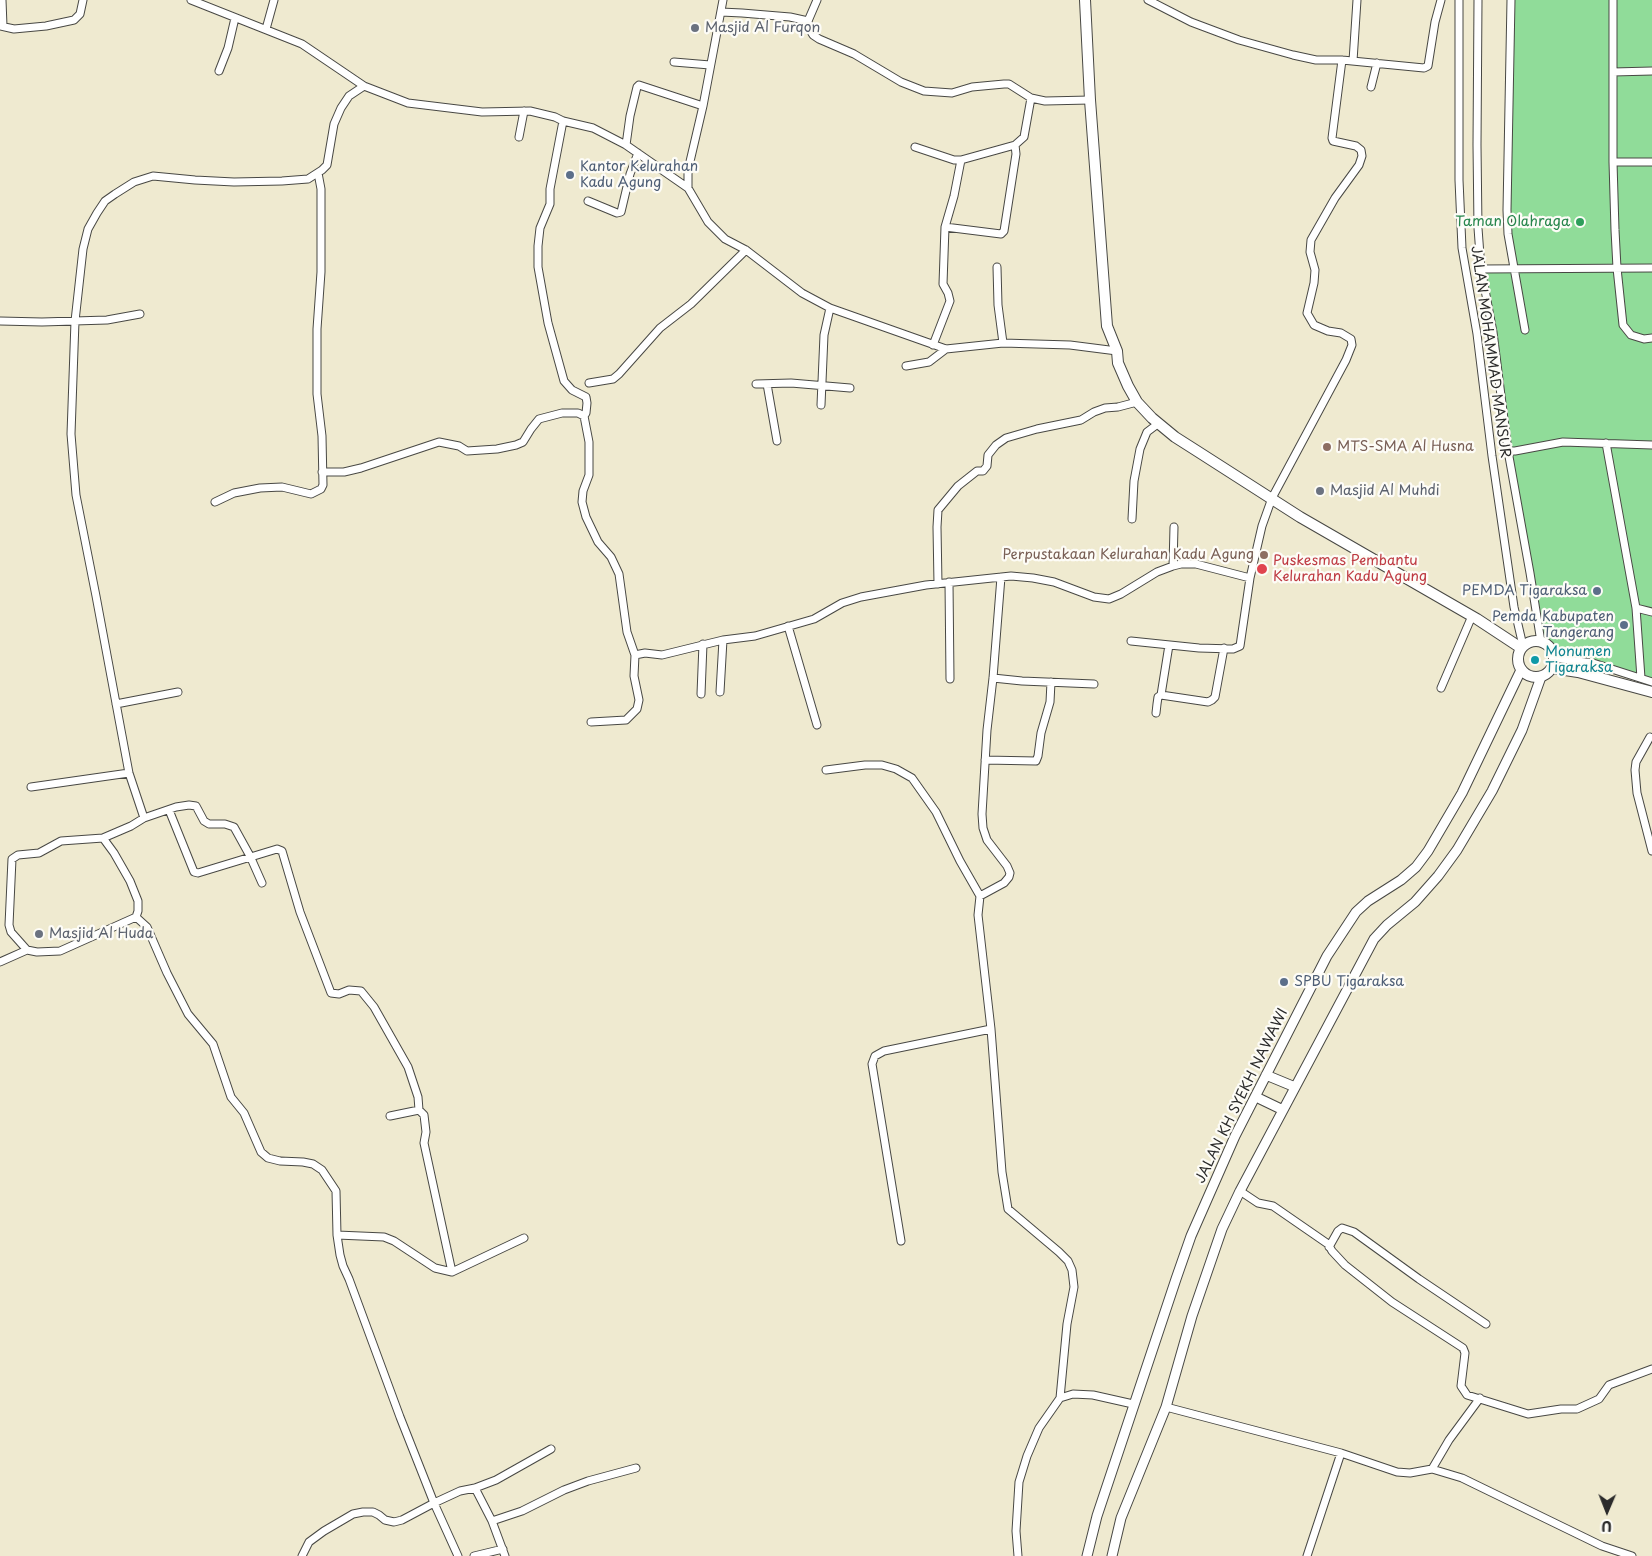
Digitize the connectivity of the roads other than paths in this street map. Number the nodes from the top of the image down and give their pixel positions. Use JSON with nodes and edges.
{"nodes":[{"id":1,"x":2,"y":0,"type":"edge"},
{"id":2,"x":83,"y":0,"type":"edge"},
{"id":3,"x":190,"y":0,"type":"edge"},
{"id":4,"x":274,"y":0,"type":"edge"},
{"id":5,"x":723,"y":0,"type":"edge"},
{"id":6,"x":817,"y":0,"type":"edge"},
{"id":7,"x":1085,"y":0,"type":"edge"},
{"id":8,"x":1148,"y":0,"type":"edge"},
{"id":9,"x":1357,"y":0,"type":"edge"},
{"id":10,"x":1441,"y":0,"type":"edge"},
{"id":11,"x":1458,"y":0,"type":"edge"},
{"id":12,"x":1478,"y":0,"type":"edge"},
{"id":13,"x":1511,"y":0,"type":"edge"},
{"id":14,"x":1613,"y":0,"type":"edge"},
{"id":15,"x":721,"y":12,"type":"junction"},
{"id":16,"x":236,"y":18,"type":"junction"},
{"id":17,"x":808,"y":21,"type":"junction"},
{"id":18,"x":1,"y":26,"type":"edge"},
{"id":19,"x":266,"y":29,"type":"junction"},
{"id":20,"x":1342,"y":60,"type":"junction"},
{"id":21,"x":1353,"y":61,"type":"junction"},
{"id":22,"x":674,"y":62,"type":"dead end"},
{"id":23,"x":1377,"y":63,"type":"junction"},
{"id":24,"x":710,"y":65,"type":"junction"},
{"id":25,"x":218,"y":71,"type":"dead end"},
{"id":26,"x":1613,"y":72,"type":"junction"},
{"id":27,"x":1652,"y":72,"type":"edge"},
{"id":28,"x":364,"y":86,"type":"junction"},
{"id":29,"x":1371,"y":87,"type":"dead end"},
{"id":30,"x":1031,"y":98,"type":"junction"},
{"id":31,"x":1090,"y":100,"type":"junction"},
{"id":32,"x":703,"y":106,"type":"junction"},
{"id":33,"x":524,"y":111,"type":"junction"},
{"id":34,"x":562,"y":120,"type":"junction"},
{"id":35,"x":519,"y":137,"type":"dead end"},
{"id":36,"x":626,"y":145,"type":"junction"},
{"id":37,"x":1015,"y":145,"type":"junction"},
{"id":38,"x":915,"y":147,"type":"dead end"},
{"id":39,"x":638,"y":153,"type":"junction"},
{"id":40,"x":961,"y":160,"type":"junction"},
{"id":41,"x":1613,"y":162,"type":"junction"},
{"id":42,"x":1652,"y":162,"type":"edge"},
{"id":43,"x":318,"y":173,"type":"junction"},
{"id":44,"x":688,"y":188,"type":"junction"},
{"id":45,"x":588,"y":201,"type":"dead end"},
{"id":46,"x":945,"y":227,"type":"junction"},
{"id":47,"x":746,"y":250,"type":"junction"},
{"id":48,"x":997,"y":267,"type":"dead end"},
{"id":49,"x":1617,"y":268,"type":"junction"},
{"id":50,"x":1652,"y":268,"type":"edge"},
{"id":51,"x":1481,"y":269,"type":"junction"},
{"id":52,"x":1514,"y":270,"type":"junction"},
{"id":53,"x":830,"y":308,"type":"junction"},
{"id":54,"x":140,"y":314,"type":"dead end"},
{"id":55,"x":0,"y":321,"type":"edge"},
{"id":56,"x":76,"y":321,"type":"junction"},
{"id":57,"x":1525,"y":330,"type":"dead end"},
{"id":58,"x":1652,"y":338,"type":"edge"},
{"id":59,"x":1003,"y":343,"type":"junction"},
{"id":60,"x":933,"y":344,"type":"junction"},
{"id":61,"x":946,"y":349,"type":"junction"},
{"id":62,"x":1117,"y":352,"type":"junction"},
{"id":63,"x":906,"y":366,"type":"dead end"},
{"id":64,"x":589,"y":383,"type":"dead end"},
{"id":65,"x":756,"y":384,"type":"dead end"},
{"id":66,"x":767,"y":384,"type":"junction"},
{"id":67,"x":822,"y":387,"type":"junction"},
{"id":68,"x":850,"y":388,"type":"dead end"},
{"id":69,"x":1137,"y":402,"type":"junction"},
{"id":70,"x":821,"y":406,"type":"dead end"},
{"id":71,"x":584,"y":416,"type":"junction"},
{"id":72,"x":1159,"y":423,"type":"junction"},
{"id":73,"x":777,"y":441,"type":"dead end"},
{"id":74,"x":1606,"y":443,"type":"junction"},
{"id":75,"x":1652,"y":445,"type":"edge"},
{"id":76,"x":1508,"y":451,"type":"junction"},
{"id":77,"x":322,"y":472,"type":"junction"},
{"id":78,"x":1272,"y":498,"type":"junction"},
{"id":79,"x":215,"y":502,"type":"dead end"},
{"id":80,"x":1132,"y":519,"type":"dead end"},
{"id":81,"x":1174,"y":526,"type":"dead end"},
{"id":82,"x":1173,"y":566,"type":"junction"},
{"id":83,"x":1001,"y":577,"type":"junction"},
{"id":84,"x":1250,"y":578,"type":"junction"},
{"id":85,"x":949,"y":582,"type":"junction"},
{"id":86,"x":938,"y":584,"type":"junction"},
{"id":87,"x":1636,"y":608,"type":"junction"},
{"id":88,"x":1652,"y":612,"type":"edge"},
{"id":89,"x":1472,"y":616,"type":"junction"},
{"id":90,"x":788,"y":626,"type":"junction"},
{"id":91,"x":723,"y":640,"type":"junction"},
{"id":92,"x":1131,"y":641,"type":"dead end"},
{"id":93,"x":1541,"y":642,"type":"junction"},
{"id":94,"x":703,"y":644,"type":"junction"},
{"id":95,"x":1169,"y":646,"type":"junction"},
{"id":96,"x":1522,"y":647,"type":"junction"},
{"id":97,"x":1224,"y":648,"type":"junction"},
{"id":98,"x":635,"y":655,"type":"junction"},
{"id":99,"x":1553,"y":663,"type":"junction"},
{"id":100,"x":1521,"y":670,"type":"junction"},
{"id":101,"x":1541,"y":677,"type":"junction"},
{"id":102,"x":993,"y":678,"type":"junction"},
{"id":103,"x":1641,"y":678,"type":"junction"},
{"id":104,"x":950,"y":679,"type":"dead end"},
{"id":105,"x":1051,"y":682,"type":"junction"},
{"id":106,"x":1652,"y":682,"type":"edge"},
{"id":107,"x":1094,"y":684,"type":"dead end"},
{"id":108,"x":1441,"y":688,"type":"dead end"},
{"id":109,"x":178,"y":692,"type":"dead end"},
{"id":110,"x":720,"y":692,"type":"dead end"},
{"id":111,"x":1652,"y":692,"type":"edge"},
{"id":112,"x":701,"y":694,"type":"dead end"},
{"id":113,"x":1161,"y":695,"type":"junction"},
{"id":114,"x":116,"y":704,"type":"junction"},
{"id":115,"x":1156,"y":713,"type":"dead end"},
{"id":116,"x":591,"y":722,"type":"dead end"},
{"id":117,"x":817,"y":725,"type":"dead end"},
{"id":118,"x":1650,"y":737,"type":"dead end"},
{"id":119,"x":985,"y":760,"type":"junction"},
{"id":120,"x":826,"y":770,"type":"dead end"},
{"id":121,"x":129,"y":773,"type":"junction"},
{"id":122,"x":31,"y":787,"type":"dead end"},
{"id":123,"x":169,"y":810,"type":"junction"},
{"id":124,"x":144,"y":818,"type":"junction"},
{"id":125,"x":103,"y":838,"type":"junction"},
{"id":126,"x":1652,"y":851,"type":"edge"},
{"id":127,"x":250,"y":856,"type":"junction"},
{"id":128,"x":262,"y":883,"type":"dead end"},
{"id":129,"x":980,"y":896,"type":"junction"},
{"id":130,"x":136,"y":917,"type":"junction"},
{"id":131,"x":27,"y":950,"type":"junction"},
{"id":132,"x":0,"y":962,"type":"edge"},
{"id":133,"x":991,"y":1029,"type":"junction"},
{"id":134,"x":1266,"y":1075,"type":"junction"},
{"id":135,"x":1295,"y":1087,"type":"junction"},
{"id":136,"x":1256,"y":1096,"type":"junction"},
{"id":137,"x":419,"y":1110,"type":"junction"},
{"id":138,"x":1282,"y":1110,"type":"junction"},
{"id":139,"x":390,"y":1116,"type":"dead end"},
{"id":140,"x":1240,"y":1191,"type":"junction"},
{"id":141,"x":337,"y":1235,"type":"junction"},
{"id":142,"x":524,"y":1238,"type":"dead end"},
{"id":143,"x":902,"y":1241,"type":"dead end"},
{"id":144,"x":1329,"y":1247,"type":"junction"},
{"id":145,"x":452,"y":1272,"type":"junction"},
{"id":146,"x":1486,"y":1324,"type":"dead end"},
{"id":147,"x":1652,"y":1369,"type":"edge"},
{"id":148,"x":1060,"y":1398,"type":"junction"},
{"id":149,"x":1480,"y":1398,"type":"junction"},
{"id":150,"x":1134,"y":1404,"type":"junction"},
{"id":151,"x":1166,"y":1407,"type":"junction"},
{"id":152,"x":551,"y":1449,"type":"dead end"},
{"id":153,"x":1341,"y":1453,"type":"junction"},
{"id":154,"x":636,"y":1468,"type":"dead end"},
{"id":155,"x":1432,"y":1469,"type":"junction"},
{"id":156,"x":475,"y":1488,"type":"junction"},
{"id":157,"x":434,"y":1503,"type":"junction"},
{"id":158,"x":492,"y":1521,"type":"junction"},
{"id":159,"x":504,"y":1552,"type":"edge"},
{"id":160,"x":302,"y":1556,"type":"edge"},
{"id":161,"x":458,"y":1556,"type":"edge"},
{"id":162,"x":474,"y":1556,"type":"edge"},
{"id":163,"x":1018,"y":1556,"type":"edge"},
{"id":164,"x":1087,"y":1556,"type":"edge"},
{"id":165,"x":1112,"y":1556,"type":"edge"},
{"id":166,"x":1307,"y":1556,"type":"edge"},
{"id":167,"x":1632,"y":1556,"type":"edge"}],
"edges":[{"from":1,"to":18,"type":"street"},
{"from":2,"to":18,"type":"street"},
{"from":3,"to":16,"type":"street"},
{"from":4,"to":19,"type":"street"},
{"from":5,"to":15,"type":"street"},
{"from":6,"to":17,"type":"street"},
{"from":7,"to":31,"type":"main road"},
{"from":8,"to":20,"type":"street"},
{"from":9,"to":21,"type":"street"},
{"from":10,"to":23,"type":"street"},
{"from":11,"to":96,"type":"street","name":"JALAN MOHAMMAD MANSUR"},
{"from":12,"to":51,"type":"street","name":"JALAN MOHAMMAD MANSUR"},
{"from":13,"to":52,"type":"street"},
{"from":14,"to":26,"type":"street"},
{"from":15,"to":17,"type":"street"},
{"from":15,"to":24,"type":"street"},
{"from":16,"to":19,"type":"street"},
{"from":16,"to":25,"type":"street"},
{"from":17,"to":30,"type":"street"},
{"from":19,"to":28,"type":"street"},
{"from":20,"to":21,"type":"street"},
{"from":20,"to":78,"type":"street"},
{"from":21,"to":23,"type":"street"},
{"from":22,"to":24,"type":"street"},
{"from":23,"to":29,"type":"street"},
{"from":24,"to":32,"type":"street"},
{"from":26,"to":27,"type":"street"},
{"from":26,"to":41,"type":"street"},
{"from":28,"to":33,"type":"street"},
{"from":28,"to":43,"type":"street"},
{"from":30,"to":31,"type":"street"},
{"from":30,"to":37,"type":"street"},
{"from":31,"to":62,"type":"main road"},
{"from":32,"to":36,"type":"street"},
{"from":32,"to":44,"type":"street"},
{"from":33,"to":34,"type":"street"},
{"from":33,"to":35,"type":"street"},
{"from":34,"to":36,"type":"street"},
{"from":34,"to":71,"type":"street"},
{"from":36,"to":39,"type":"street"},
{"from":37,"to":40,"type":"street"},
{"from":37,"to":46,"type":"street"},
{"from":38,"to":40,"type":"street"},
{"from":39,"to":44,"type":"street"},
{"from":39,"to":45,"type":"street"},
{"from":40,"to":46,"type":"street"},
{"from":41,"to":42,"type":"street"},
{"from":41,"to":49,"type":"street"},
{"from":43,"to":56,"type":"street"},
{"from":43,"to":77,"type":"street"},
{"from":44,"to":47,"type":"street"},
{"from":46,"to":60,"type":"street"},
{"from":47,"to":53,"type":"street"},
{"from":47,"to":64,"type":"street"},
{"from":48,"to":59,"type":"street"},
{"from":49,"to":50,"type":"street"},
{"from":49,"to":52,"type":"street"},
{"from":49,"to":58,"type":"street"},
{"from":51,"to":52,"type":"street"},
{"from":51,"to":76,"type":"street","name":"JALAN MOHAMMAD MANSUR"},
{"from":52,"to":57,"type":"street"},
{"from":53,"to":60,"type":"street"},
{"from":53,"to":67,"type":"street"},
{"from":54,"to":56,"type":"street"},
{"from":55,"to":56,"type":"street"},
{"from":56,"to":114,"type":"street"},
{"from":59,"to":61,"type":"street"},
{"from":59,"to":62,"type":"street"},
{"from":60,"to":61,"type":"street"},
{"from":61,"to":63,"type":"street"},
{"from":62,"to":69,"type":"main road"},
{"from":65,"to":66,"type":"street"},
{"from":66,"to":67,"type":"street"},
{"from":66,"to":73,"type":"street"},
{"from":67,"to":68,"type":"street"},
{"from":67,"to":70,"type":"street"},
{"from":69,"to":72,"type":"main road"},
{"from":69,"to":86,"type":"street"},
{"from":71,"to":77,"type":"street"},
{"from":71,"to":98,"type":"street"},
{"from":72,"to":78,"type":"main road"},
{"from":72,"to":80,"type":"street"},
{"from":74,"to":75,"type":"street"},
{"from":74,"to":76,"type":"street"},
{"from":74,"to":87,"type":"street"},
{"from":76,"to":93,"type":"street","name":"JALAN MOHAMMAD MANSUR"},
{"from":77,"to":79,"type":"street"},
{"from":78,"to":84,"type":"street"},
{"from":78,"to":89,"type":"main road"},
{"from":81,"to":82,"type":"street"},
{"from":82,"to":83,"type":"street"},
{"from":82,"to":84,"type":"street"},
{"from":83,"to":85,"type":"street"},
{"from":83,"to":102,"type":"street"},
{"from":84,"to":97,"type":"street"},
{"from":85,"to":86,"type":"street"},
{"from":85,"to":104,"type":"street"},
{"from":86,"to":90,"type":"street"},
{"from":87,"to":88,"type":"street"},
{"from":87,"to":103,"type":"street"},
{"from":89,"to":96,"type":"main road"},
{"from":89,"to":108,"type":"street"},
{"from":90,"to":91,"type":"street"},
{"from":90,"to":117,"type":"street"},
{"from":91,"to":94,"type":"street"},
{"from":91,"to":110,"type":"street"},
{"from":92,"to":95,"type":"street"},
{"from":93,"to":96,"type":"main road"},
{"from":93,"to":99,"type":"main road"},
{"from":94,"to":98,"type":"street"},
{"from":94,"to":112,"type":"street"},
{"from":95,"to":97,"type":"street"},
{"from":95,"to":113,"type":"street"},
{"from":96,"to":100,"type":"main road"},
{"from":97,"to":113,"type":"street"},
{"from":98,"to":116,"type":"street"},
{"from":99,"to":101,"type":"main road"},
{"from":99,"to":103,"type":"street"},
{"from":99,"to":111,"type":"main road"},
{"from":100,"to":101,"type":"main road"},
{"from":100,"to":134,"type":"main road","name":"JALAN KH SYEKH NAWAWI"},
{"from":101,"to":135,"type":"main road"},
{"from":102,"to":105,"type":"street"},
{"from":102,"to":119,"type":"street"},
{"from":103,"to":106,"type":"street"},
{"from":105,"to":107,"type":"street"},
{"from":105,"to":119,"type":"street"},
{"from":109,"to":114,"type":"street"},
{"from":113,"to":115,"type":"street"},
{"from":114,"to":121,"type":"street"},
{"from":118,"to":126,"type":"street"},
{"from":119,"to":129,"type":"street"},
{"from":120,"to":129,"type":"street"},
{"from":121,"to":122,"type":"street"},
{"from":121,"to":124,"type":"street"},
{"from":123,"to":124,"type":"street"},
{"from":123,"to":127,"type":"street"},
{"from":123,"to":127,"type":"street"},
{"from":124,"to":125,"type":"street"},
{"from":125,"to":130,"type":"street"},
{"from":125,"to":131,"type":"street"},
{"from":127,"to":128,"type":"street"},
{"from":127,"to":137,"type":"street"},
{"from":129,"to":133,"type":"street"},
{"from":130,"to":131,"type":"street"},
{"from":130,"to":141,"type":"street"},
{"from":131,"to":132,"type":"street"},
{"from":133,"to":143,"type":"street"},
{"from":133,"to":148,"type":"street"},
{"from":134,"to":135,"type":"main road"},
{"from":134,"to":136,"type":"main road","name":"JALAN KH SYEKH NAWAWI"},
{"from":135,"to":138,"type":"main road"},
{"from":136,"to":138,"type":"main road"},
{"from":136,"to":150,"type":"main road","name":"JALAN KH SYEKH NAWAWI"},
{"from":137,"to":139,"type":"street"},
{"from":137,"to":145,"type":"street"},
{"from":138,"to":140,"type":"main road"},
{"from":140,"to":144,"type":"street"},
{"from":140,"to":151,"type":"main road"},
{"from":141,"to":145,"type":"street"},
{"from":141,"to":157,"type":"street"},
{"from":142,"to":145,"type":"street"},
{"from":144,"to":146,"type":"street"},
{"from":144,"to":149,"type":"street"},
{"from":147,"to":149,"type":"street"},
{"from":148,"to":150,"type":"street"},
{"from":148,"to":163,"type":"street"},
{"from":149,"to":155,"type":"street"},
{"from":150,"to":164,"type":"main road","name":"JALAN KH SYEKH NAWAWI"},
{"from":151,"to":153,"type":"street"},
{"from":151,"to":165,"type":"main road"},
{"from":152,"to":156,"type":"street"},
{"from":153,"to":155,"type":"street"},
{"from":153,"to":166,"type":"street"},
{"from":154,"to":158,"type":"street"},
{"from":155,"to":167,"type":"street"},
{"from":156,"to":157,"type":"street"},
{"from":156,"to":158,"type":"street"},
{"from":157,"to":160,"type":"street"},
{"from":157,"to":161,"type":"street"},
{"from":158,"to":159,"type":"street"},
{"from":159,"to":162,"type":"street"}]}
